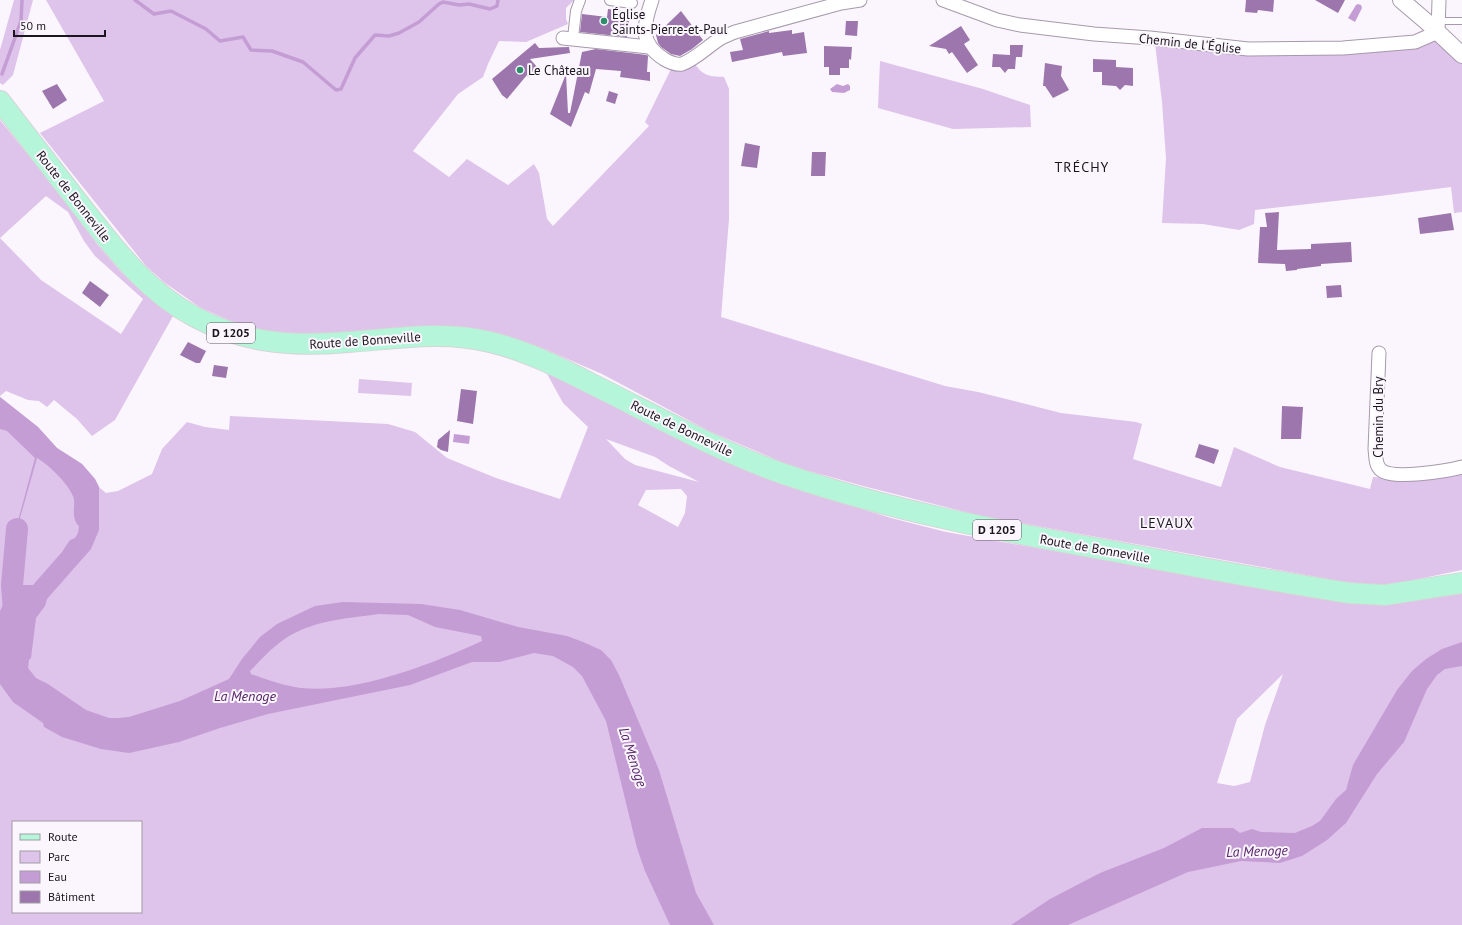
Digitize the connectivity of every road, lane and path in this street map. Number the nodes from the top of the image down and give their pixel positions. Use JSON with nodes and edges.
{"nodes":[{"id":1,"x":580,"y":0,"type":"edge"},
{"id":2,"x":610,"y":0,"type":"edge"},
{"id":3,"x":652,"y":0,"type":"edge"},
{"id":4,"x":860,"y":0,"type":"edge"},
{"id":5,"x":944,"y":0,"type":"edge"},
{"id":6,"x":1401,"y":0,"type":"edge"},
{"id":7,"x":1439,"y":0,"type":"edge"},
{"id":8,"x":632,"y":2,"type":"dead end"},
{"id":9,"x":1462,"y":21,"type":"edge"},
{"id":10,"x":1438,"y":26,"type":"junction"},
{"id":11,"x":568,"y":38,"type":"joint"},
{"id":12,"x":649,"y":47,"type":"junction"},
{"id":13,"x":1462,"y":55,"type":"edge"},
{"id":14,"x":0,"y":101,"type":"edge"},
{"id":15,"x":1379,"y":353,"type":"dead end"},
{"id":16,"x":1462,"y":467,"type":"edge"},
{"id":17,"x":1462,"y":583,"type":"edge"}],
"edges":[{"from":1,"to":11,"type":"street"},
{"from":2,"to":8,"type":"street"},
{"from":3,"to":12,"type":"street"},
{"from":4,"to":12,"type":"street"},
{"from":5,"to":10,"type":"street","name":"Chemin de l'Église"},
{"from":6,"to":10,"type":"street"},
{"from":7,"to":10,"type":"street"},
{"from":9,"to":10,"type":"lane"},
{"from":10,"to":13,"type":"street"},
{"from":11,"to":12,"type":"street"},
{"from":14,"to":17,"type":"main road","name":"Route de Bonneville","number":"D 1205"},
{"from":15,"to":16,"type":"street","name":"Chemin du Bry"}]}
